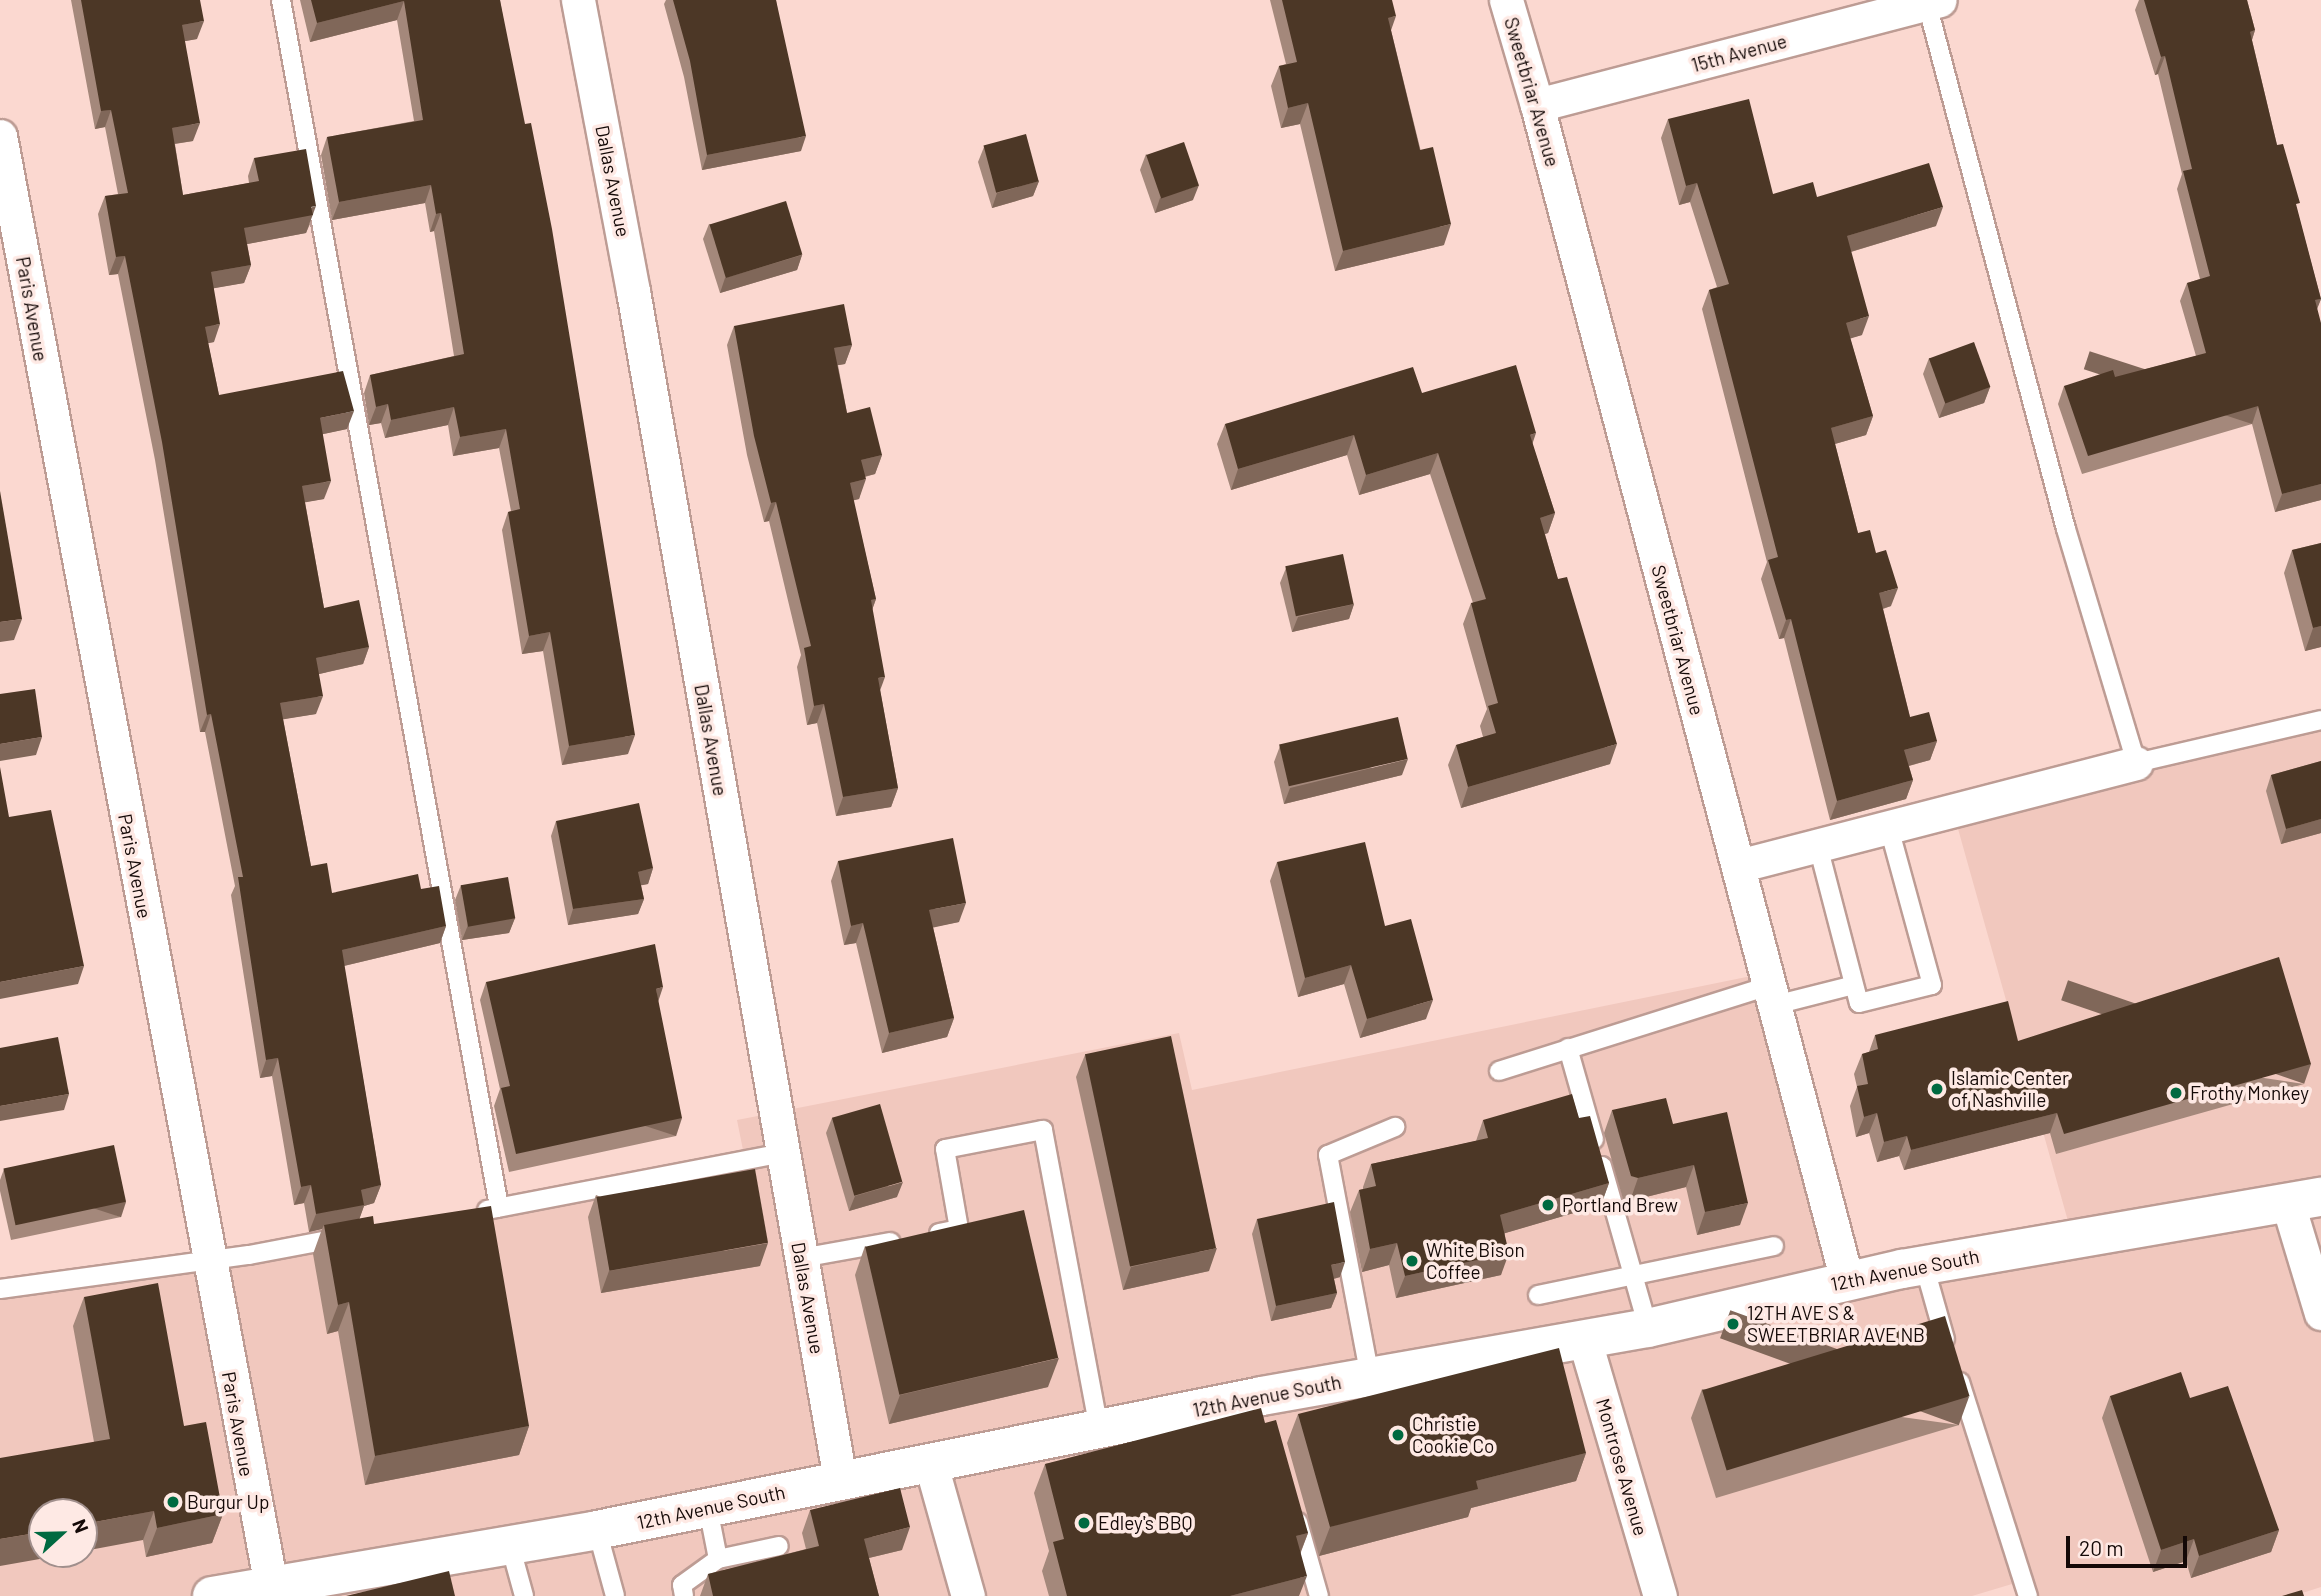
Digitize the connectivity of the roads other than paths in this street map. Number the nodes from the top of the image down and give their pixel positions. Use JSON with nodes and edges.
{"nodes":[{"id":1,"x":281,"y":0,"type":"edge"},
{"id":2,"x":578,"y":0,"type":"edge"},
{"id":3,"x":1506,"y":0,"type":"edge"},
{"id":4,"x":1931,"y":1,"type":"edge"},
{"id":5,"x":1537,"y":104,"type":"junction"},
{"id":6,"x":0,"y":135,"type":"edge"},
{"id":7,"x":2321,"y":720,"type":"edge"},
{"id":8,"x":2136,"y":763,"type":"junction"},
{"id":9,"x":1889,"y":828,"type":"junction"},
{"id":10,"x":1818,"y":846,"type":"junction"},
{"id":11,"x":1738,"y":866,"type":"junction"},
{"id":12,"x":1854,"y":985,"type":"junction"},
{"id":13,"x":1772,"y":996,"type":"junction"},
{"id":14,"x":1568,"y":1048,"type":"junction"},
{"id":15,"x":1499,"y":1070,"type":"dead end"},
{"id":16,"x":1395,"y":1127,"type":"dead end"},
{"id":17,"x":783,"y":1153,"type":"junction"},
{"id":18,"x":2304,"y":1200,"type":"edge"},
{"id":19,"x":499,"y":1208,"type":"junction"},
{"id":20,"x":472,"y":1213,"type":"edge"},
{"id":21,"x":354,"y":1235,"type":"edge"},
{"id":22,"x":1774,"y":1246,"type":"dead end"},
{"id":23,"x":802,"y":1258,"type":"junction"},
{"id":24,"x":209,"y":1260,"type":"junction"},
{"id":25,"x":1924,"y":1265,"type":"junction"},
{"id":26,"x":1632,"y":1274,"type":"junction"},
{"id":27,"x":1847,"y":1281,"type":"junction"},
{"id":28,"x":0,"y":1289,"type":"edge"},
{"id":29,"x":1538,"y":1295,"type":"dead end"},
{"id":30,"x":2321,"y":1313,"type":"edge"},
{"id":31,"x":1648,"y":1328,"type":"junction"},
{"id":32,"x":1584,"y":1338,"type":"junction"},
{"id":33,"x":1370,"y":1377,"type":"junction"},
{"id":34,"x":1099,"y":1428,"type":"junction"},
{"id":35,"x":930,"y":1461,"type":"junction"},
{"id":36,"x":840,"y":1480,"type":"junction"},
{"id":37,"x":1294,"y":1505,"type":"edge"},
{"id":38,"x":708,"y":1508,"type":"junction"},
{"id":39,"x":597,"y":1530,"type":"junction"},
{"id":40,"x":510,"y":1545,"type":"junction"},
{"id":41,"x":779,"y":1546,"type":"dead end"},
{"id":42,"x":718,"y":1559,"type":"junction"},
{"id":43,"x":271,"y":1591,"type":"edge"},
{"id":44,"x":212,"y":1596,"type":"edge"},
{"id":45,"x":524,"y":1596,"type":"edge"},
{"id":46,"x":615,"y":1596,"type":"edge"},
{"id":47,"x":684,"y":1596,"type":"edge"},
{"id":48,"x":968,"y":1596,"type":"edge"},
{"id":49,"x":1320,"y":1596,"type":"edge"},
{"id":50,"x":1660,"y":1596,"type":"edge"},
{"id":51,"x":2028,"y":1596,"type":"edge"}],
"edges":[{"from":1,"to":19,"type":"lane"},
{"from":2,"to":17,"type":"street","name":"Dallas Avenue"},
{"from":3,"to":5,"type":"street","name":"Sweetbriar Avenue"},
{"from":4,"to":5,"type":"street","name":"15th Avenue"},
{"from":4,"to":8,"type":"lane"},
{"from":5,"to":11,"type":"street","name":"Sweetbriar Avenue"},
{"from":6,"to":24,"type":"street","name":"Paris Avenue"},
{"from":7,"to":8,"type":"lane"},
{"from":8,"to":9,"type":"street"},
{"from":9,"to":10,"type":"street"},
{"from":9,"to":12,"type":"lane"},
{"from":10,"to":11,"type":"street"},
{"from":10,"to":12,"type":"lane"},
{"from":11,"to":13,"type":"street","name":"Sweetbriar Avenue"},
{"from":12,"to":13,"type":"lane"},
{"from":13,"to":14,"type":"lane"},
{"from":13,"to":27,"type":"street","name":"Sweetbriar Avenue"},
{"from":14,"to":15,"type":"lane"},
{"from":14,"to":26,"type":"lane"},
{"from":16,"to":33,"type":"lane"},
{"from":17,"to":19,"type":"lane"},
{"from":17,"to":23,"type":"street","name":"Dallas Avenue"},
{"from":18,"to":25,"type":"main road","name":"12th Avenue South"},
{"from":18,"to":30,"type":"street"},
{"from":19,"to":20,"type":"lane"},
{"from":21,"to":24,"type":"lane"},
{"from":22,"to":26,"type":"lane"},
{"from":23,"to":34,"type":"lane"},
{"from":23,"to":36,"type":"street","name":"Dallas Avenue"},
{"from":24,"to":28,"type":"lane"},
{"from":24,"to":43,"type":"street","name":"Paris Avenue"},
{"from":25,"to":27,"type":"main road","name":"12th Avenue South"},
{"from":25,"to":51,"type":"lane"},
{"from":26,"to":29,"type":"lane"},
{"from":26,"to":31,"type":"lane"},
{"from":27,"to":31,"type":"main road","name":"12th Avenue South"},
{"from":31,"to":32,"type":"main road","name":"12th Avenue South"},
{"from":32,"to":33,"type":"main road","name":"12th Avenue South"},
{"from":32,"to":50,"type":"street","name":"Montrose Avenue"},
{"from":33,"to":34,"type":"main road","name":"12th Avenue South"},
{"from":34,"to":35,"type":"main road","name":"12th Avenue South"},
{"from":35,"to":36,"type":"main road","name":"12th Avenue South"},
{"from":35,"to":48,"type":"street"},
{"from":36,"to":38,"type":"main road","name":"12th Avenue South"},
{"from":37,"to":49,"type":"lane"},
{"from":38,"to":39,"type":"main road","name":"12th Avenue South"},
{"from":38,"to":42,"type":"lane"},
{"from":39,"to":40,"type":"main road","name":"12th Avenue South"},
{"from":39,"to":46,"type":"lane"},
{"from":40,"to":43,"type":"main road","name":"12th Avenue South"},
{"from":40,"to":45,"type":"lane"},
{"from":41,"to":42,"type":"lane"},
{"from":42,"to":47,"type":"lane"},
{"from":43,"to":44,"type":"main road","name":"12th Avenue South"}]}
